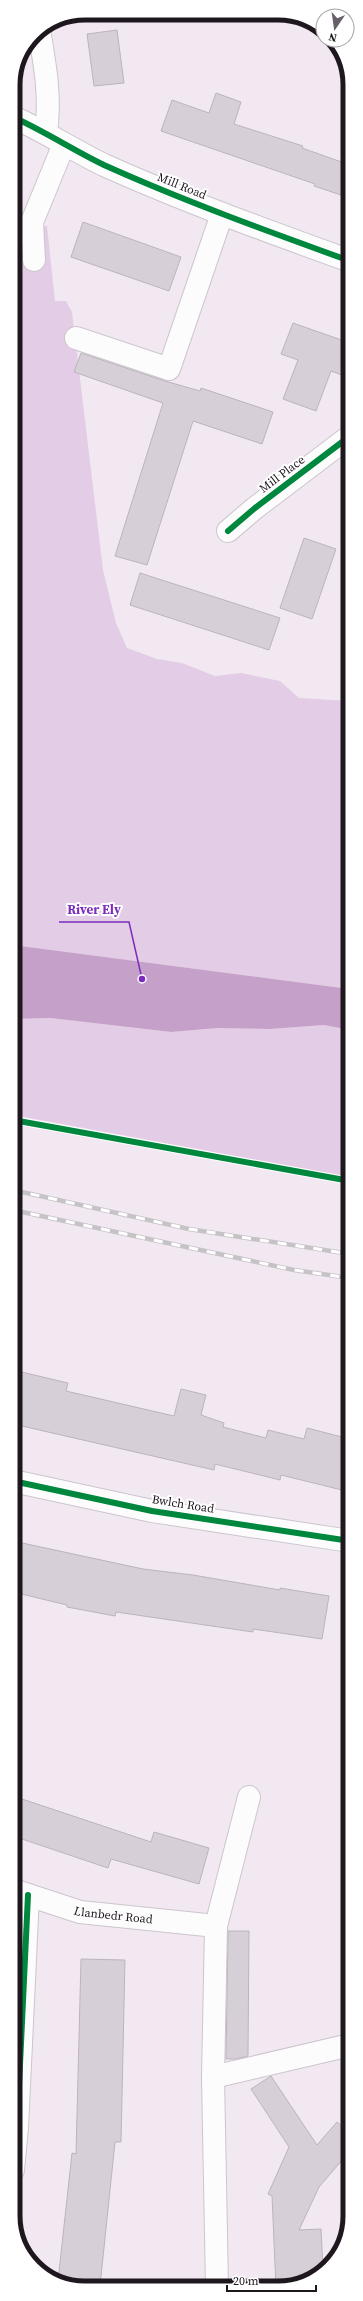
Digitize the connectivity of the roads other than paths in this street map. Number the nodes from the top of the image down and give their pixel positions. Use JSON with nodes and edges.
{"nodes":[{"id":1,"x":41,"y":37,"type":"edge"},
{"id":2,"x":20,"y":120,"type":"edge"},
{"id":3,"x":46,"y":132,"type":"junction"},
{"id":4,"x":64,"y":144,"type":"junction"},
{"id":5,"x":222,"y":214,"type":"junction"},
{"id":6,"x":343,"y":258,"type":"edge"},
{"id":7,"x":34,"y":260,"type":"dead end"},
{"id":8,"x":76,"y":338,"type":"dead end"},
{"id":9,"x":343,"y":441,"type":"edge"},
{"id":10,"x":228,"y":531,"type":"dead end"},
{"id":11,"x":20,"y":1482,"type":"edge"},
{"id":12,"x":343,"y":1540,"type":"edge"},
{"id":13,"x":249,"y":1797,"type":"dead end"},
{"id":14,"x":21,"y":1892,"type":"edge"},
{"id":15,"x":216,"y":1926,"type":"junction"},
{"id":16,"x":20,"y":1951,"type":"edge"},
{"id":17,"x":343,"y":2047,"type":"edge"},
{"id":18,"x":213,"y":2077,"type":"junction"},
{"id":19,"x":217,"y":2281,"type":"edge"}],
"edges":[{"from":1,"to":3,"type":"street"},
{"from":2,"to":3,"type":"street","name":"Mill Road"},
{"from":3,"to":4,"type":"street","name":"Mill Road"},
{"from":4,"to":5,"type":"street","name":"Mill Road"},
{"from":4,"to":7,"type":"street"},
{"from":5,"to":6,"type":"street","name":"Mill Road"},
{"from":5,"to":8,"type":"street"},
{"from":9,"to":10,"type":"street","name":"Mill Place"},
{"from":11,"to":12,"type":"street","name":"Bwlch Road"},
{"from":13,"to":15,"type":"street"},
{"from":14,"to":15,"type":"street","name":"Llanbedr Road"},
{"from":14,"to":16,"type":"street"},
{"from":15,"to":18,"type":"street"},
{"from":17,"to":18,"type":"street"},
{"from":18,"to":19,"type":"street"}]}
